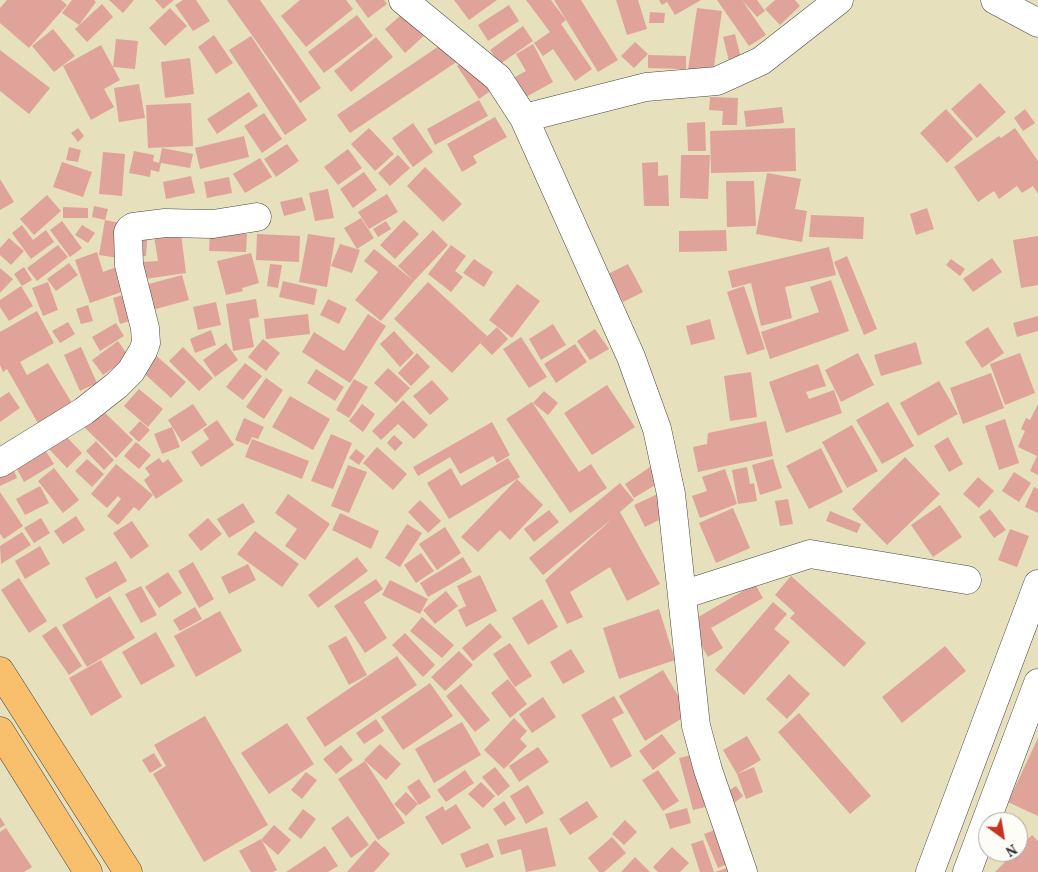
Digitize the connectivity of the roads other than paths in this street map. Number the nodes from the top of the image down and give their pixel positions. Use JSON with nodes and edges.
{"nodes":[{"id":1,"x":403,"y":0,"type":"edge"},
{"id":2,"x":839,"y":0,"type":"edge"},
{"id":3,"x":995,"y":0,"type":"edge"},
{"id":4,"x":1038,"y":23,"type":"edge"},
{"id":5,"x":524,"y":118,"type":"junction"},
{"id":6,"x":257,"y":216,"type":"dead end"},
{"id":7,"x":0,"y":464,"type":"edge"},
{"id":8,"x":967,"y":580,"type":"dead end"},
{"id":9,"x":1038,"y":584,"type":"edge"},
{"id":10,"x":682,"y":595,"type":"junction"},
{"id":11,"x":0,"y":671,"type":"edge"},
{"id":12,"x":1038,"y":683,"type":"edge"},
{"id":13,"x":0,"y":731,"type":"edge"},
{"id":14,"x":88,"y":872,"type":"edge"},
{"id":15,"x":128,"y":872,"type":"edge"},
{"id":16,"x":743,"y":872,"type":"edge"},
{"id":17,"x":930,"y":872,"type":"edge"},
{"id":18,"x":966,"y":872,"type":"edge"}],
"edges":[{"from":1,"to":5,"type":"street"},
{"from":2,"to":5,"type":"street"},
{"from":3,"to":4,"type":"street"},
{"from":5,"to":10,"type":"street"},
{"from":6,"to":7,"type":"street"},
{"from":8,"to":10,"type":"street"},
{"from":9,"to":17,"type":"street"},
{"from":10,"to":16,"type":"street"},
{"from":11,"to":15,"type":"main road"},
{"from":12,"to":18,"type":"street"},
{"from":13,"to":14,"type":"main road"}]}
